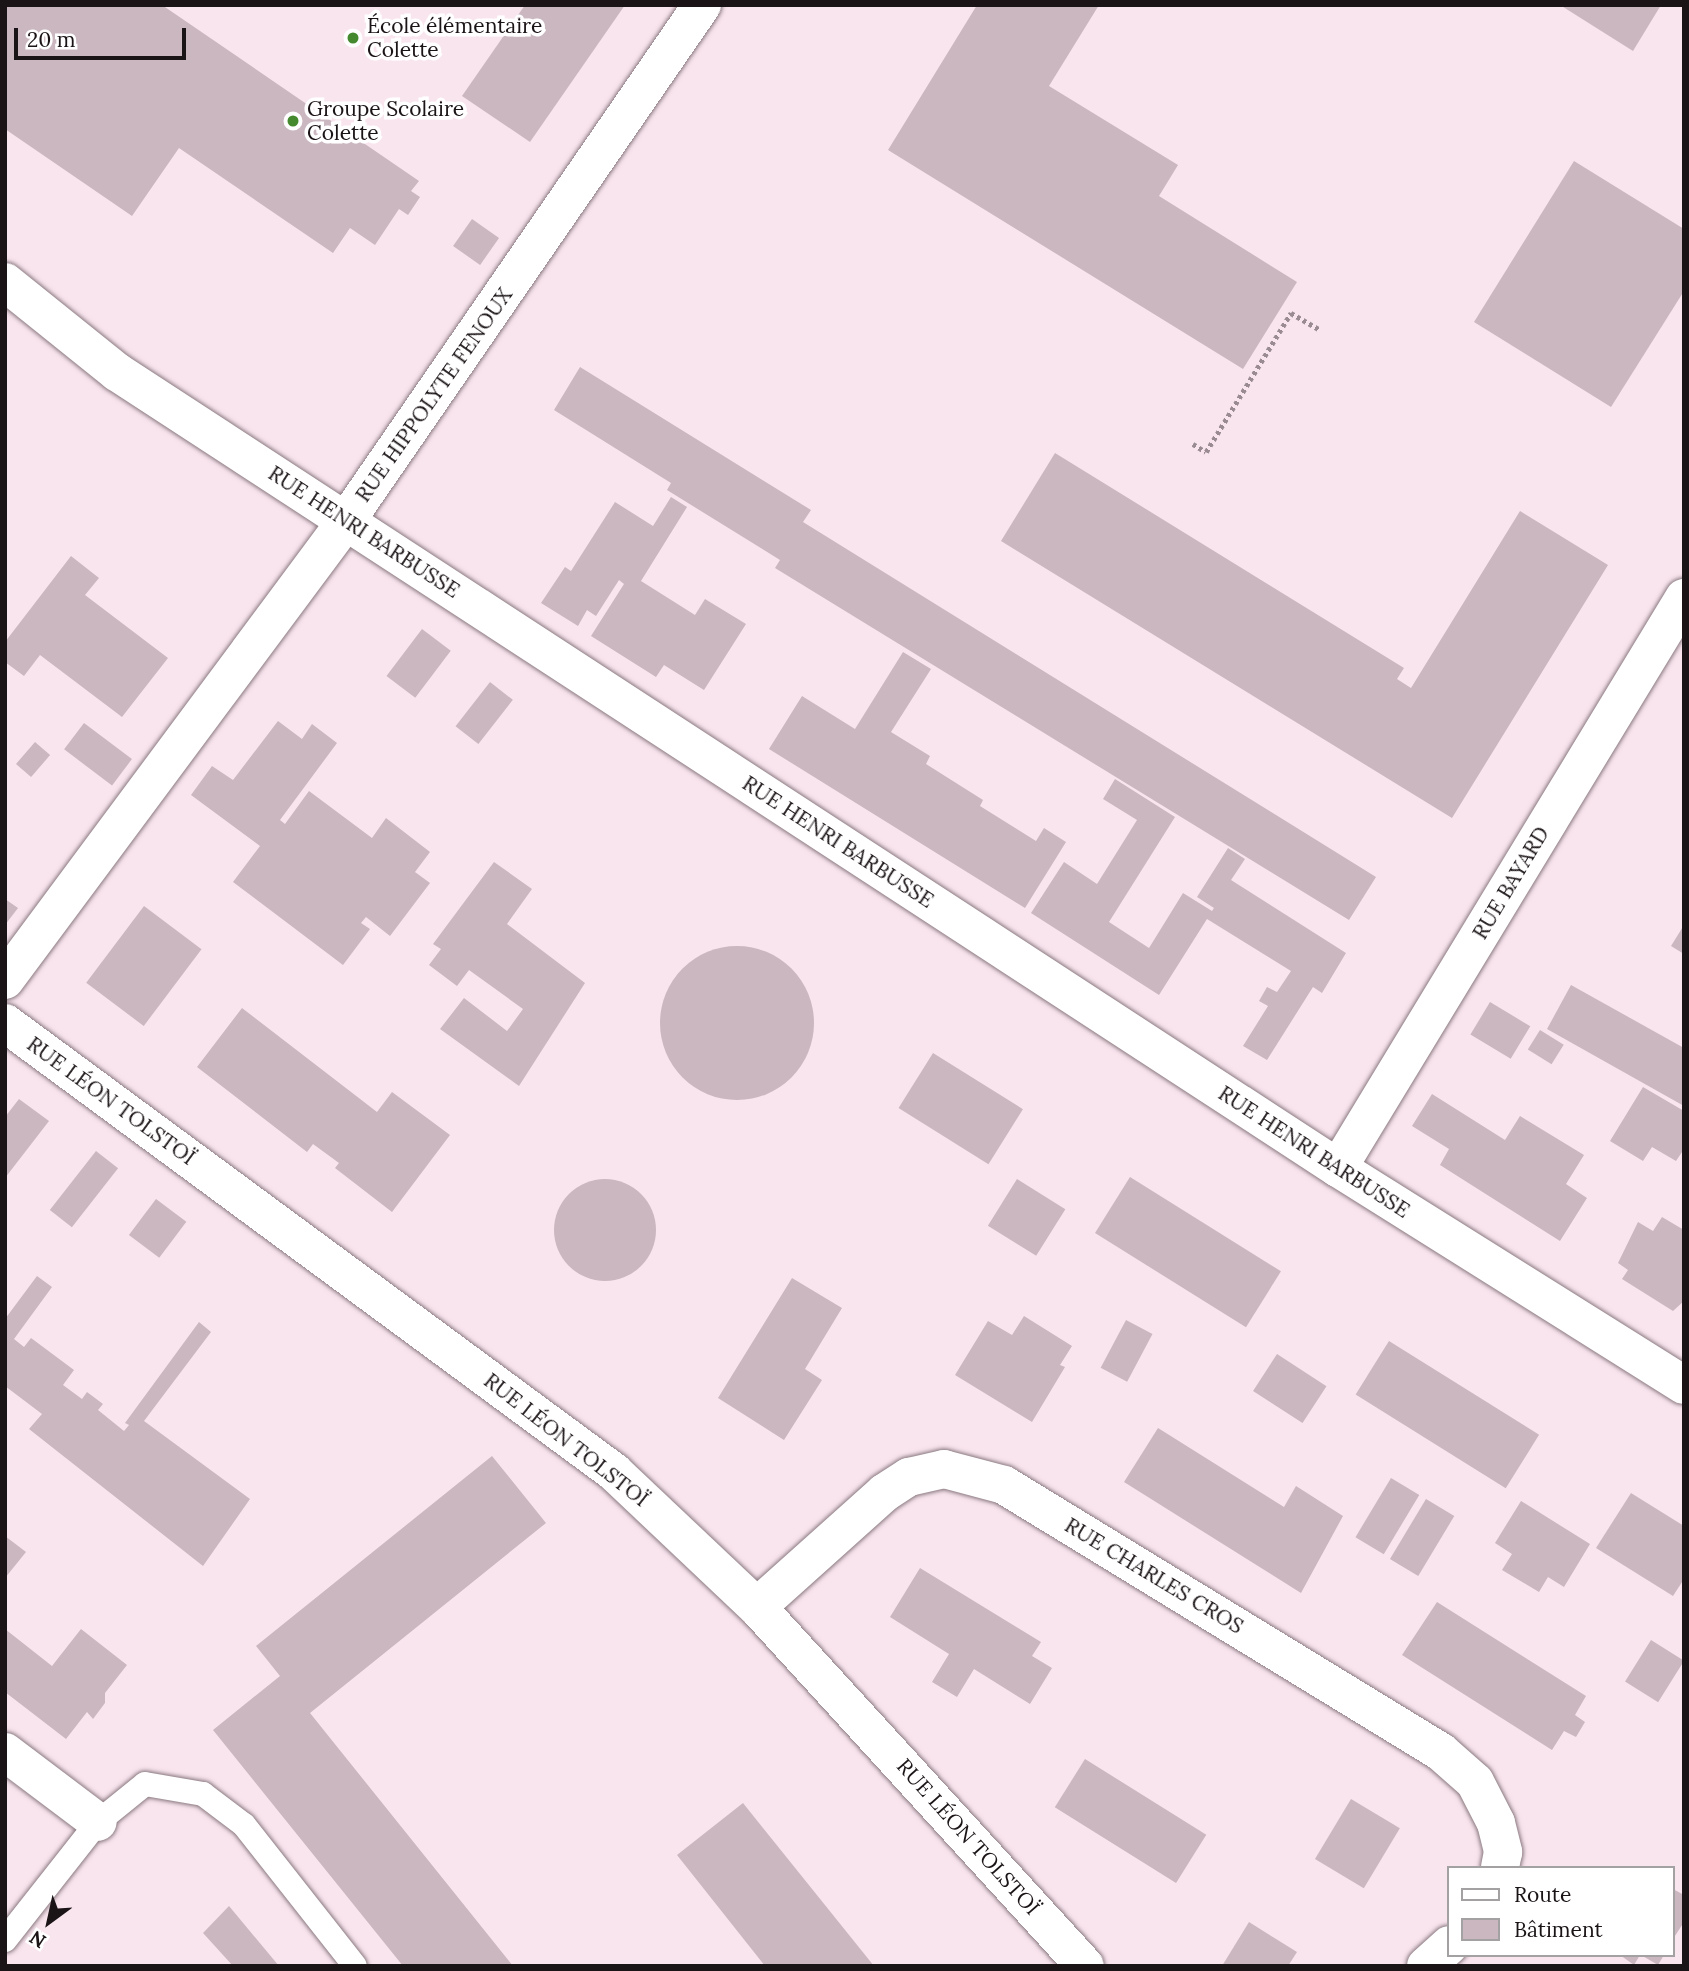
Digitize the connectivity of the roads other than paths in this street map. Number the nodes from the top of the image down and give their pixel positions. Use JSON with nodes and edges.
{"nodes":[{"id":1,"x":702,"y":5,"type":"edge"},
{"id":2,"x":5,"y":282,"type":"edge"},
{"id":3,"x":346,"y":521,"type":"junction"},
{"id":4,"x":1684,"y":598,"type":"edge"},
{"id":5,"x":5,"y":979,"type":"edge"},
{"id":6,"x":5,"y":1023,"type":"edge"},
{"id":7,"x":1338,"y":1168,"type":"junction"},
{"id":8,"x":1684,"y":1385,"type":"edge"},
{"id":9,"x":757,"y":1606,"type":"junction"},
{"id":10,"x":5,"y":1752,"type":"edge"},
{"id":11,"x":98,"y":1822,"type":"junction"},
{"id":12,"x":1500,"y":1866,"type":"edge"},
{"id":13,"x":5,"y":1940,"type":"edge"},
{"id":14,"x":1448,"y":1946,"type":"edge"},
{"id":15,"x":355,"y":1966,"type":"edge"},
{"id":16,"x":1085,"y":1966,"type":"edge"},
{"id":17,"x":1426,"y":1966,"type":"edge"}],
"edges":[{"from":1,"to":3,"type":"street","name":"RUE HIPPOLYTE FENOUX"},
{"from":2,"to":3,"type":"street","name":"RUE HENRI BARBUSSE"},
{"from":3,"to":5,"type":"street","name":"RUE HIPPOLYTE FENOUX"},
{"from":3,"to":7,"type":"street","name":"RUE HENRI BARBUSSE"},
{"from":4,"to":7,"type":"street","name":"RUE BAYARD"},
{"from":6,"to":9,"type":"street","name":"RUE LÉON TOLSTOÏ"},
{"from":7,"to":8,"type":"street","name":"RUE HENRI BARBUSSE"},
{"from":9,"to":12,"type":"street","name":"RUE CHARLES CROS"},
{"from":9,"to":16,"type":"street","name":"RUE LÉON TOLSTOÏ"},
{"from":10,"to":11,"type":"street"},
{"from":11,"to":13,"type":"lane"},
{"from":11,"to":15,"type":"lane"},
{"from":14,"to":17,"type":"street"}]}
